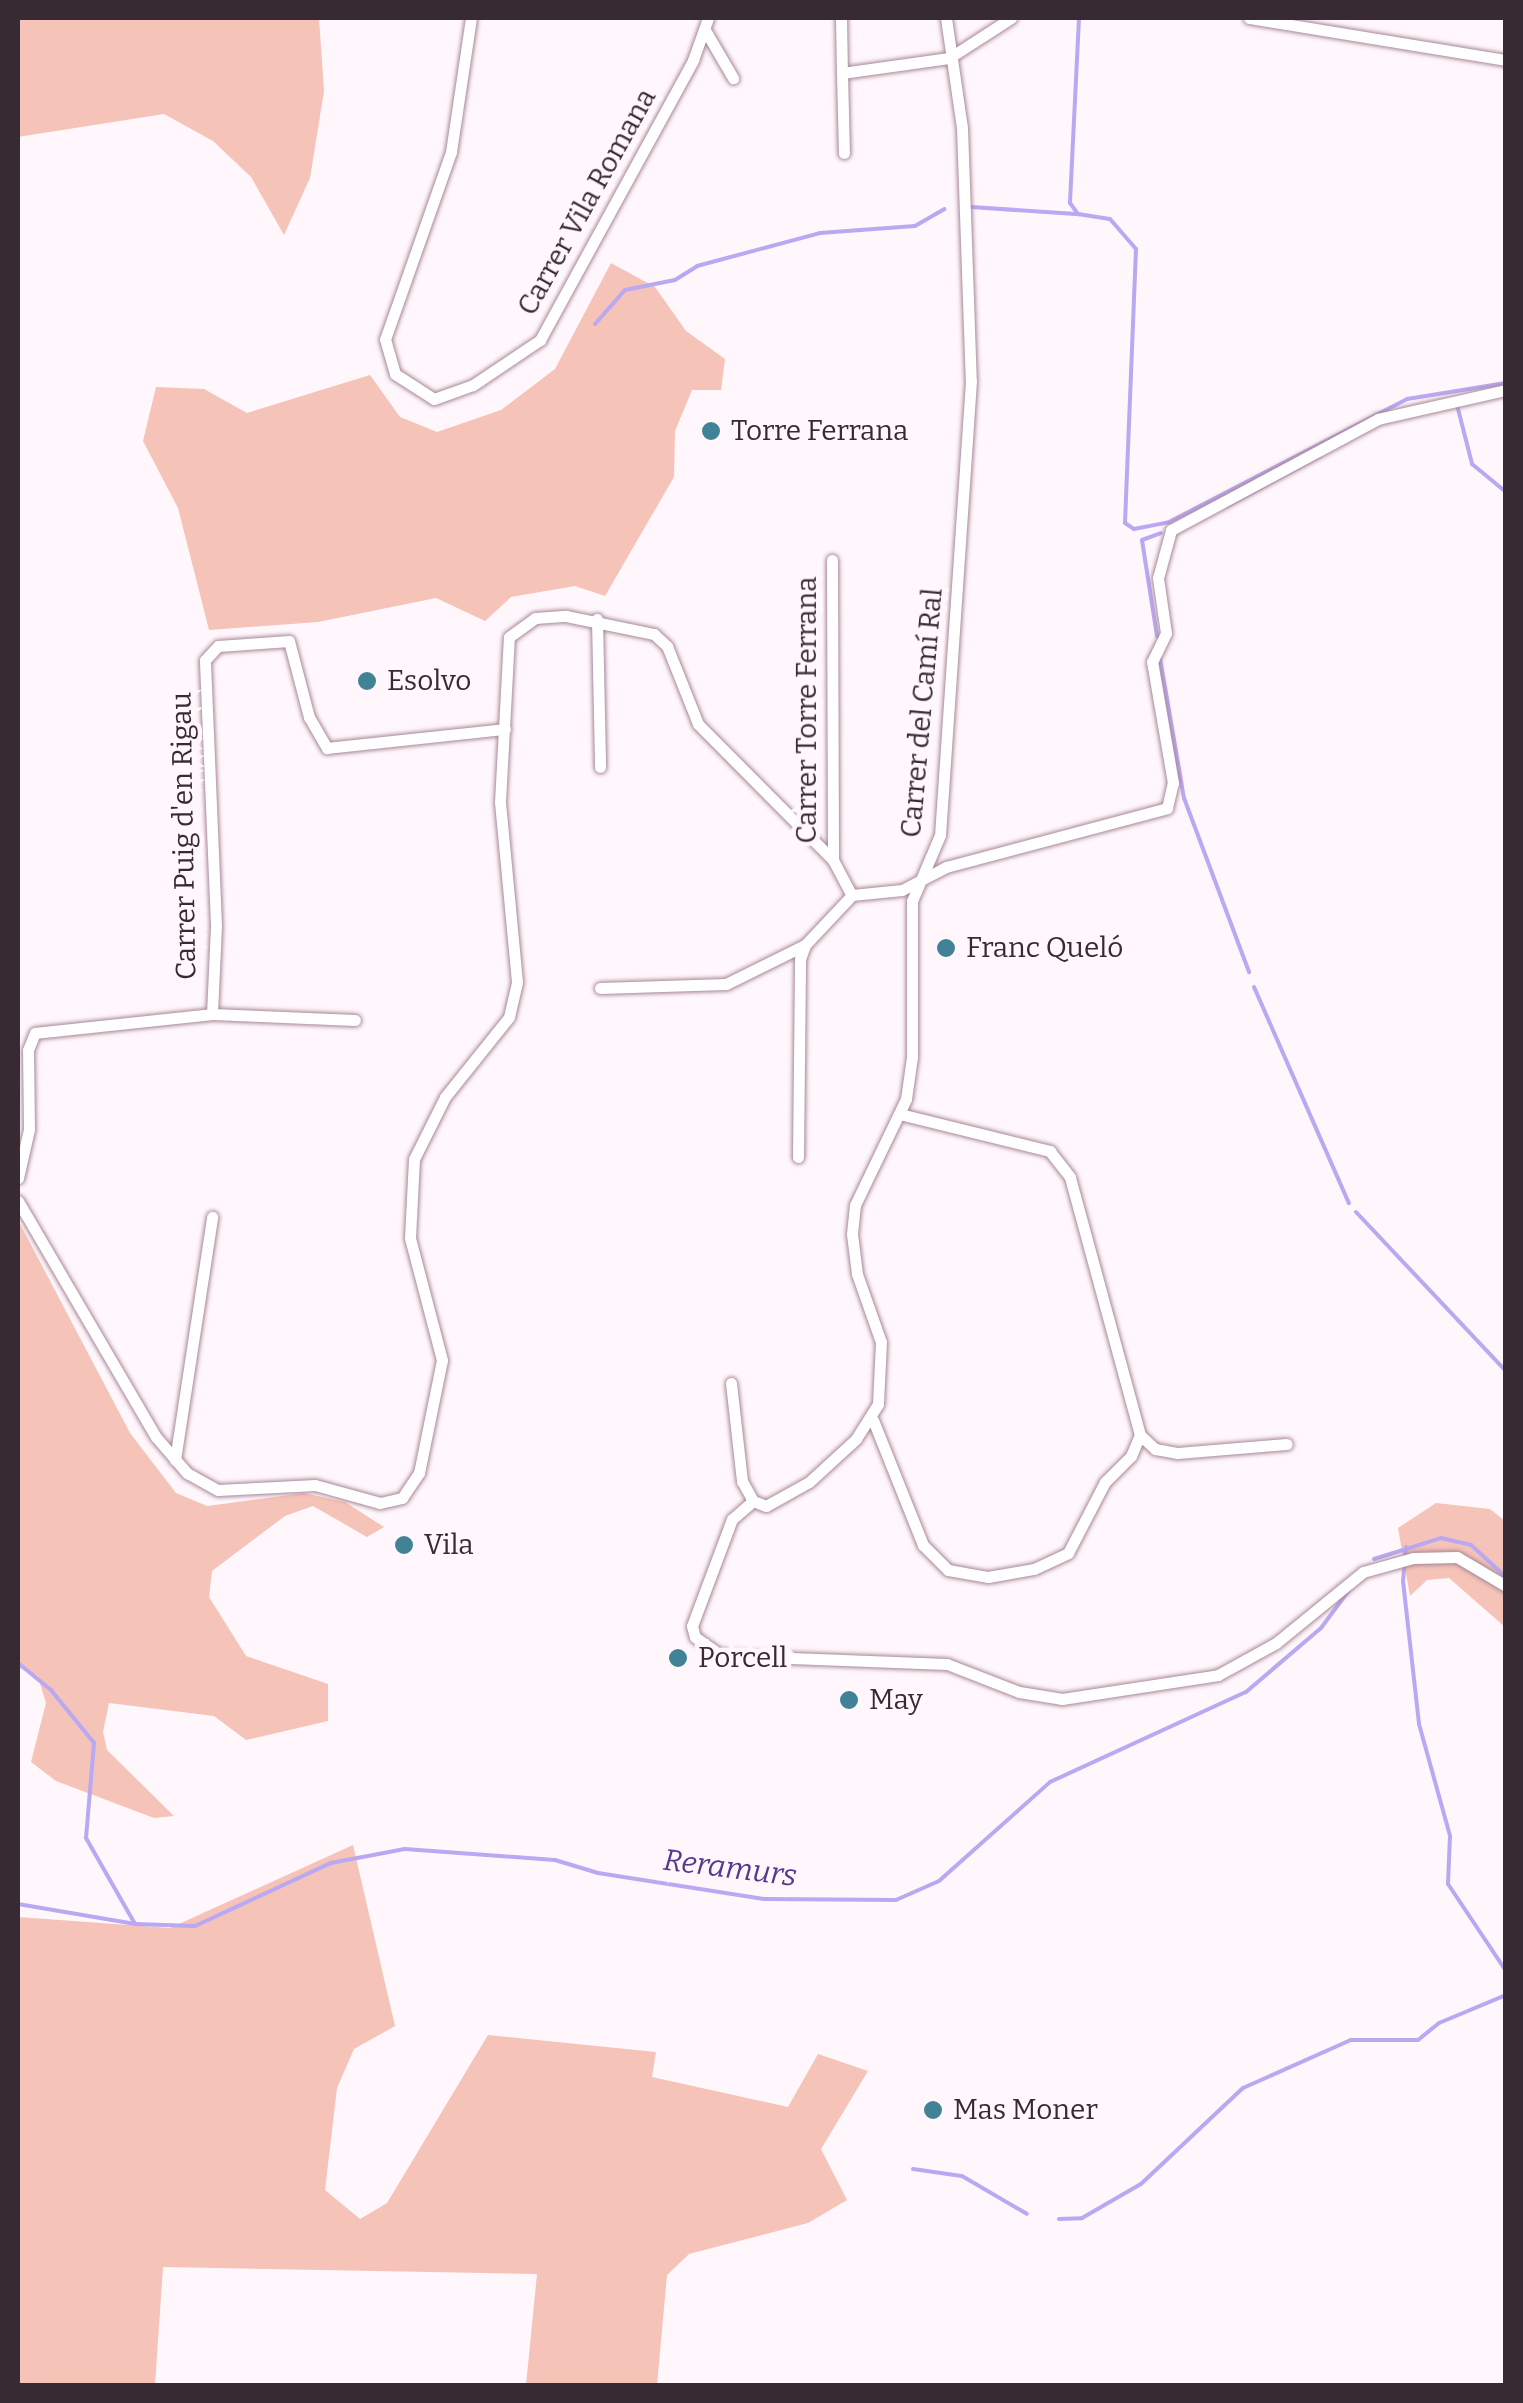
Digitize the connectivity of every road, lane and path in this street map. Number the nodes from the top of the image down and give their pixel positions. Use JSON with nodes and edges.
{"nodes":[{"id":1,"x":471,"y":18,"type":"edge"},
{"id":2,"x":841,"y":18,"type":"edge"},
{"id":3,"x":946,"y":18,"type":"edge"},
{"id":4,"x":1011,"y":18,"type":"edge"},
{"id":5,"x":1248,"y":18,"type":"edge"},
{"id":6,"x":706,"y":24,"type":"edge"},
{"id":7,"x":948,"y":58,"type":"junction"},
{"id":8,"x":1506,"y":60,"type":"edge"},
{"id":9,"x":842,"y":73,"type":"junction"},
{"id":10,"x":733,"y":78,"type":"dead end"},
{"id":11,"x":844,"y":153,"type":"dead end"},
{"id":12,"x":1506,"y":390,"type":"edge"},
{"id":13,"x":832,"y":560,"type":"dead end"},
{"id":14,"x":597,"y":619,"type":"junction"},
{"id":15,"x":505,"y":729,"type":"junction"},
{"id":16,"x":600,"y":767,"type":"dead end"},
{"id":17,"x":833,"y":860,"type":"junction"},
{"id":18,"x":920,"y":879,"type":"junction"},
{"id":19,"x":852,"y":895,"type":"junction"},
{"id":20,"x":805,"y":945,"type":"junction"},
{"id":21,"x":600,"y":988,"type":"dead end"},
{"id":22,"x":212,"y":1014,"type":"junction"},
{"id":23,"x":355,"y":1020,"type":"dead end"},
{"id":24,"x":899,"y":1114,"type":"junction"},
{"id":25,"x":798,"y":1156,"type":"dead end"},
{"id":26,"x":18,"y":1178,"type":"edge"},
{"id":27,"x":18,"y":1201,"type":"edge"},
{"id":28,"x":212,"y":1217,"type":"dead end"},
{"id":29,"x":732,"y":1382,"type":"dead end"},
{"id":30,"x":873,"y":1420,"type":"junction"},
{"id":31,"x":1140,"y":1436,"type":"junction"},
{"id":32,"x":1286,"y":1444,"type":"dead end"},
{"id":33,"x":176,"y":1460,"type":"junction"},
{"id":34,"x":753,"y":1501,"type":"junction"},
{"id":35,"x":1506,"y":1586,"type":"edge"}],
"edges":[{"from":1,"to":6,"type":"street","name":"Carrer Vila Romana"},
{"from":2,"to":9,"type":"street"},
{"from":3,"to":7,"type":"street","name":"Carrer del Camí Ral"},
{"from":4,"to":7,"type":"street"},
{"from":5,"to":8,"type":"street"},
{"from":6,"to":10,"type":"street","name":"Carrer Vila Romana"},
{"from":7,"to":9,"type":"street"},
{"from":7,"to":18,"type":"street","name":"Carrer del Camí Ral"},
{"from":9,"to":11,"type":"street"},
{"from":12,"to":18,"type":"street"},
{"from":13,"to":17,"type":"street","name":"Carrer Torre Ferrana"},
{"from":14,"to":15,"type":"street","name":"Carrer Torre Ferrana"},
{"from":14,"to":16,"type":"street"},
{"from":14,"to":17,"type":"street","name":"Carrer Torre Ferrana"},
{"from":15,"to":22,"type":"street","name":"Carrer Puig d'en Rigau"},
{"from":15,"to":33,"type":"street"},
{"from":17,"to":19,"type":"street","name":"Carrer Torre Ferrana"},
{"from":18,"to":19,"type":"street"},
{"from":18,"to":24,"type":"street","name":"Carrer del Camí Ral"},
{"from":19,"to":20,"type":"street"},
{"from":20,"to":21,"type":"street"},
{"from":20,"to":25,"type":"street"},
{"from":22,"to":23,"type":"street","name":"Carrer Puig d'en Rigau"},
{"from":22,"to":26,"type":"street","name":"Carrer Puig d'en Rigau"},
{"from":24,"to":30,"type":"street","name":"Carrer del Camí Ral"},
{"from":24,"to":31,"type":"street"},
{"from":27,"to":33,"type":"street"},
{"from":28,"to":33,"type":"street"},
{"from":29,"to":34,"type":"street"},
{"from":30,"to":31,"type":"street"},
{"from":30,"to":34,"type":"street"},
{"from":31,"to":32,"type":"street"},
{"from":34,"to":35,"type":"street"}]}
